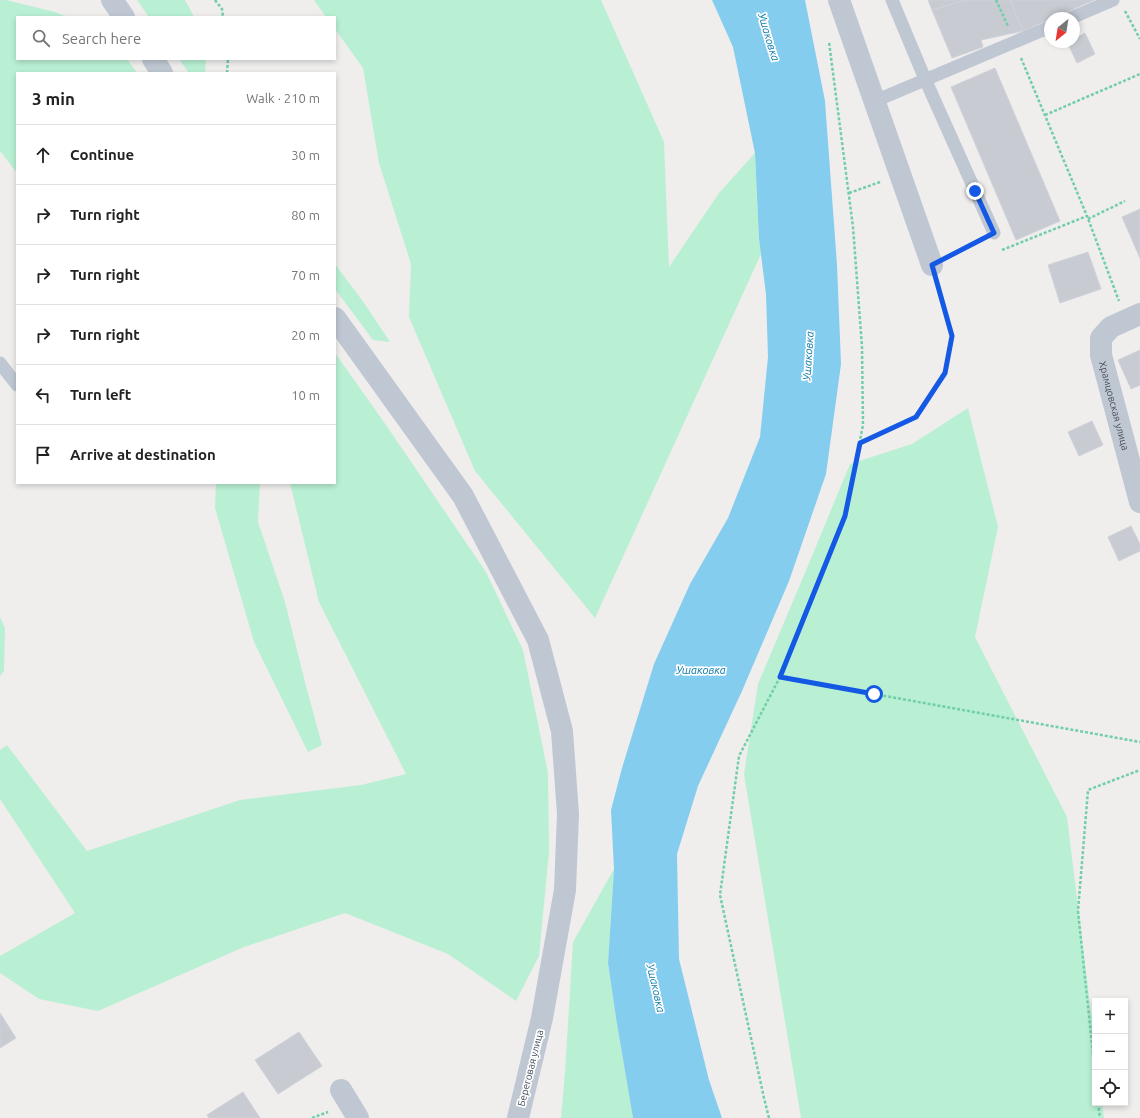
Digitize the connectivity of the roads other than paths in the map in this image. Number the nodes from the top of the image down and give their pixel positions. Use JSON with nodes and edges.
{"nodes":[{"id":1,"x":112,"y":0,"type":"edge"},
{"id":2,"x":839,"y":0,"type":"edge"},
{"id":3,"x":892,"y":0,"type":"edge"},
{"id":4,"x":1118,"y":3,"type":"edge"},
{"id":5,"x":1080,"y":15,"type":"edge"},
{"id":6,"x":123,"y":16,"type":"edge"},
{"id":7,"x":1044,"y":29,"type":"edge"},
{"id":8,"x":154,"y":60,"type":"edge"},
{"id":9,"x":161,"y":72,"type":"edge"},
{"id":10,"x":925,"y":79,"type":"junction"},
{"id":11,"x":875,"y":101,"type":"junction"},
{"id":12,"x":994,"y":233,"type":"road end"},
{"id":13,"x":932,"y":265,"type":"road end"},
{"id":14,"x":1133,"y":317,"type":"edge"},
{"id":15,"x":336,"y":319,"type":"edge"},
{"id":16,"x":0,"y":363,"type":"edge"},
{"id":17,"x":16,"y":384,"type":"edge"},
{"id":18,"x":1140,"y":502,"type":"edge"},
{"id":19,"x":341,"y":1090,"type":"dead end"},
{"id":20,"x":358,"y":1118,"type":"edge"},
{"id":21,"x":518,"y":1118,"type":"edge"}],
"edges":[{"from":1,"to":6,"type":"street"},
{"from":2,"to":11,"type":"street"},
{"from":3,"to":10,"type":"lane"},
{"from":4,"to":5,"type":"lane"},
{"from":7,"to":10,"type":"lane"},
{"from":8,"to":9,"type":"street"},
{"from":10,"to":11,"type":"lane"},
{"from":10,"to":12,"type":"lane"},
{"from":11,"to":13,"type":"street"},
{"from":14,"to":18,"type":"street","name":"Храмцовская улица"},
{"from":15,"to":21,"type":"street","name":"Береговая улица"},
{"from":16,"to":17,"type":"lane"},
{"from":19,"to":20,"type":"street"}]}
